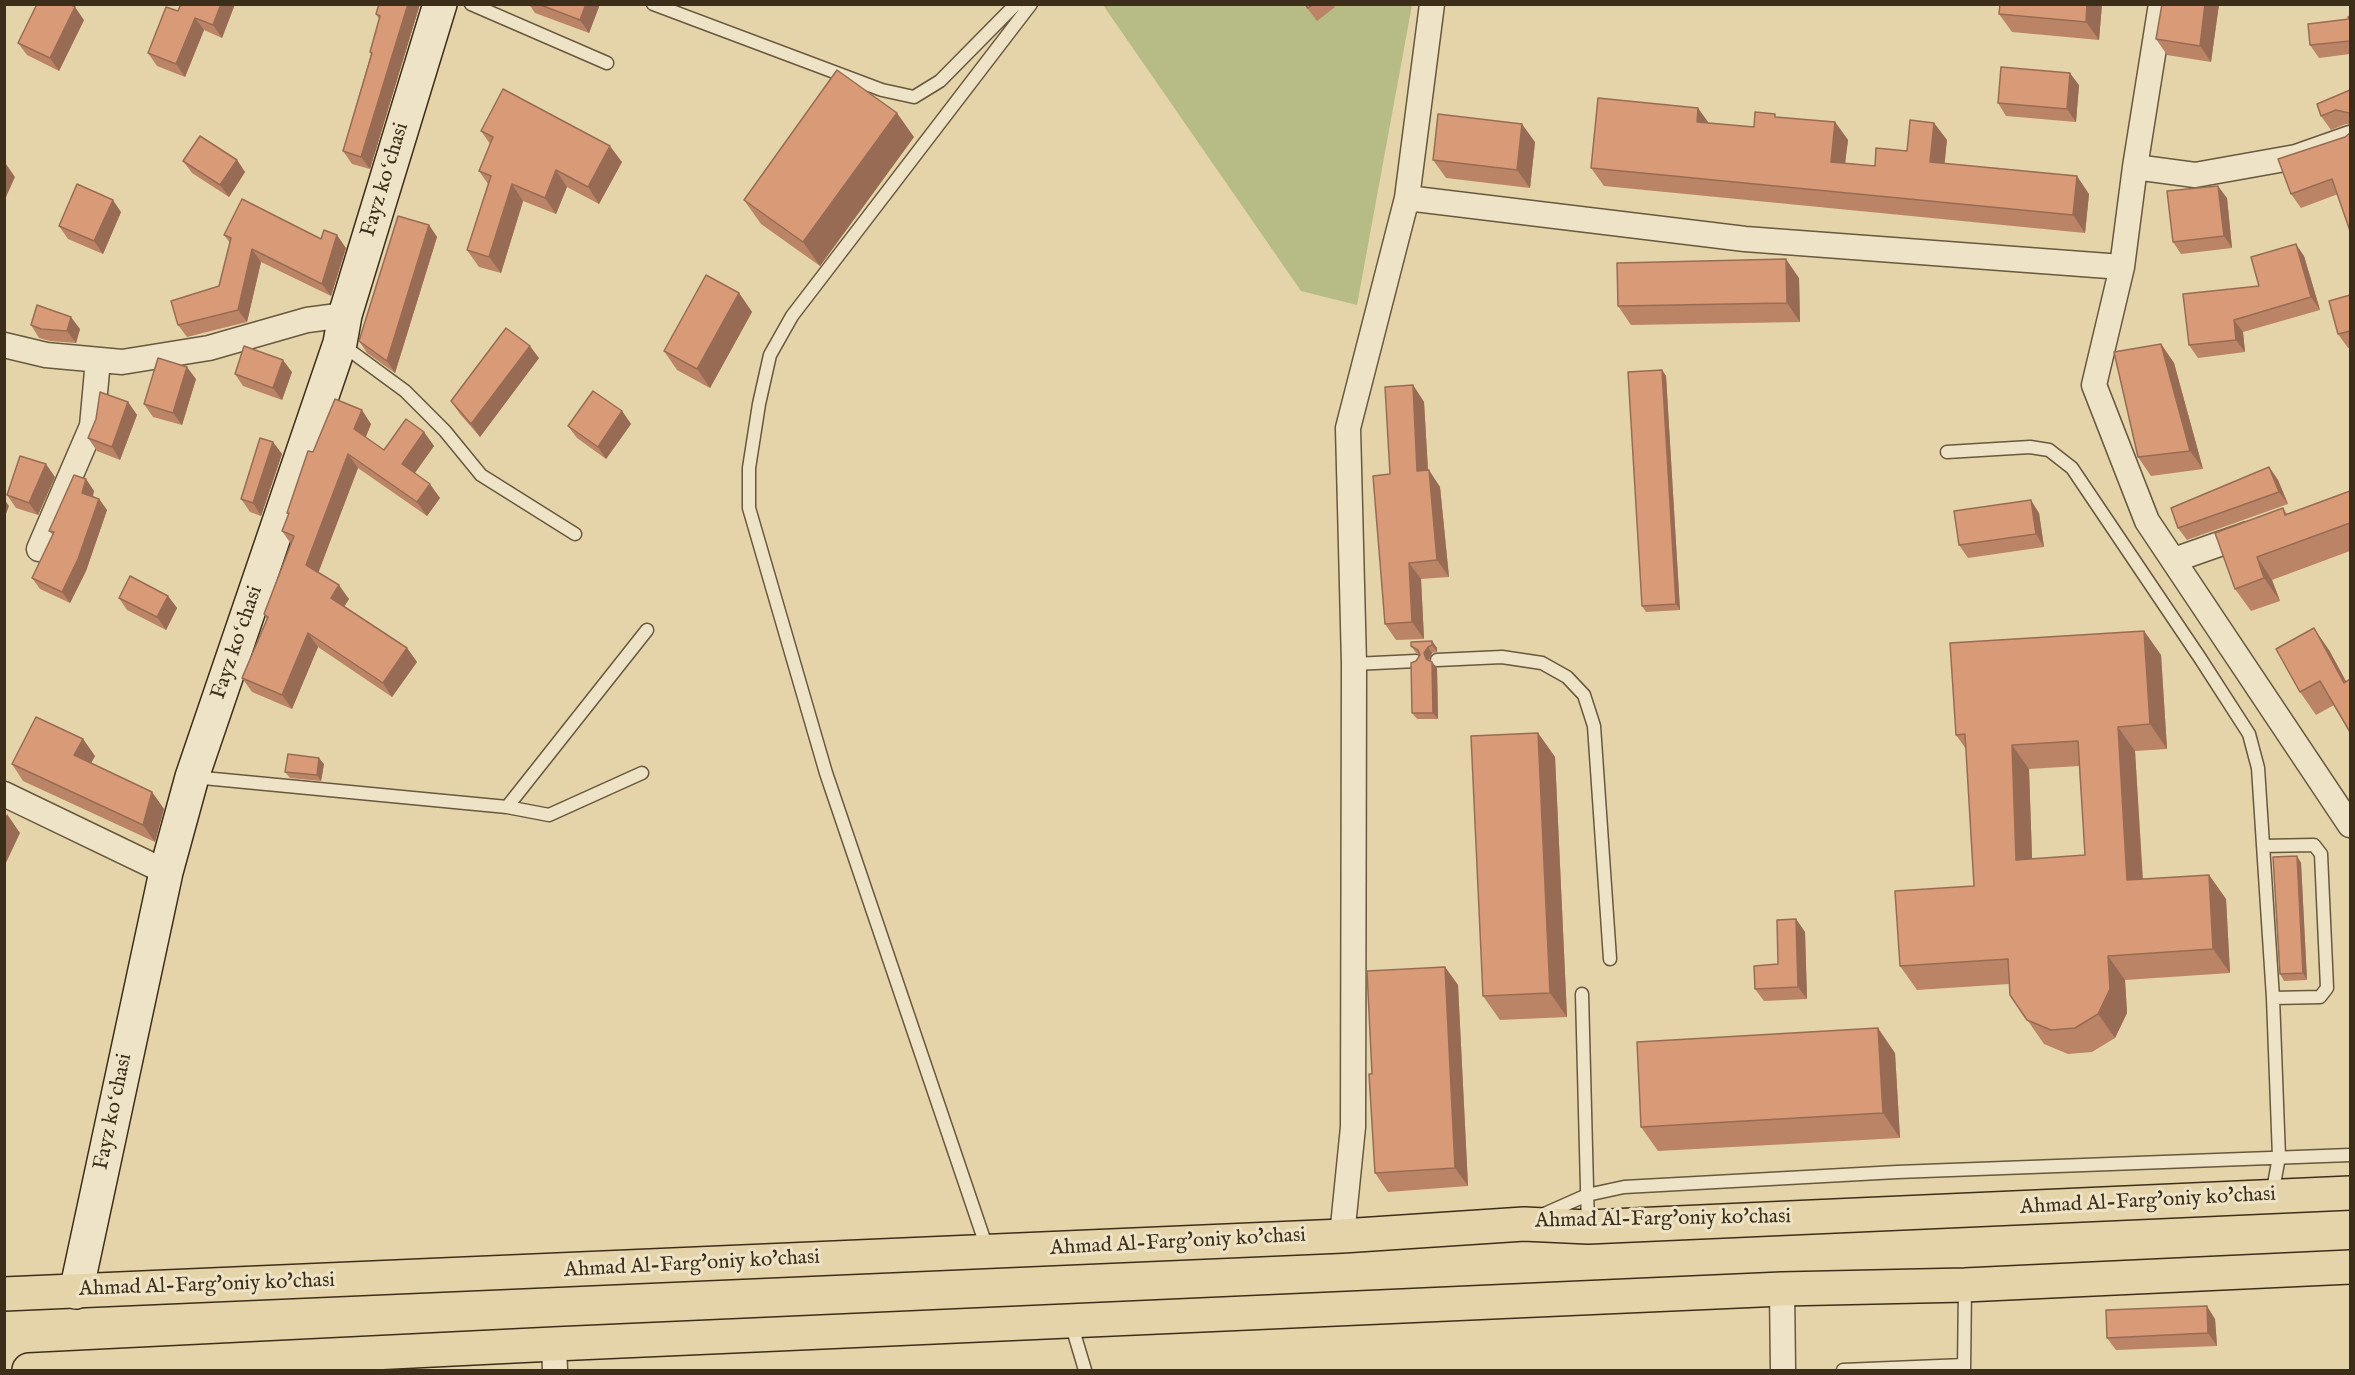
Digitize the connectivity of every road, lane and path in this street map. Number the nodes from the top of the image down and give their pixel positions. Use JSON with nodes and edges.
{"nodes":[{"id":1,"x":440,"y":4,"type":"edge"},
{"id":2,"x":471,"y":4,"type":"edge"},
{"id":3,"x":653,"y":4,"type":"edge"},
{"id":4,"x":1016,"y":4,"type":"edge"},
{"id":5,"x":1031,"y":4,"type":"edge"},
{"id":6,"x":1432,"y":4,"type":"edge"},
{"id":7,"x":2161,"y":4,"type":"edge"},
{"id":8,"x":607,"y":63,"type":"dead end"},
{"id":9,"x":2350,"y":138,"type":"edge"},
{"id":10,"x":2135,"y":167,"type":"junction"},
{"id":11,"x":1407,"y":198,"type":"junction"},
{"id":12,"x":2122,"y":267,"type":"junction"},
{"id":13,"x":342,"y":329,"type":"junction"},
{"id":14,"x":4,"y":345,"type":"edge"},
{"id":15,"x":98,"y":360,"type":"junction"},
{"id":16,"x":1947,"y":452,"type":"dead end"},
{"id":17,"x":2273,"y":525,"type":"edge"},
{"id":18,"x":575,"y":534,"type":"dead end"},
{"id":19,"x":39,"y":549,"type":"dead end"},
{"id":20,"x":2174,"y":560,"type":"junction"},
{"id":21,"x":647,"y":630,"type":"dead end"},
{"id":22,"x":1437,"y":660,"type":"dead end"},
{"id":23,"x":1416,"y":661,"type":"edge"},
{"id":24,"x":1354,"y":664,"type":"junction"},
{"id":25,"x":642,"y":773,"type":"dead end"},
{"id":26,"x":192,"y":777,"type":"junction"},
{"id":27,"x":4,"y":794,"type":"edge"},
{"id":28,"x":507,"y":807,"type":"junction"},
{"id":29,"x":2350,"y":825,"type":"edge"},
{"id":30,"x":2263,"y":846,"type":"junction"},
{"id":31,"x":166,"y":872,"type":"junction"},
{"id":32,"x":1610,"y":959,"type":"dead end"},
{"id":33,"x":1582,"y":994,"type":"dead end"},
{"id":34,"x":2273,"y":998,"type":"junction"},
{"id":35,"x":2350,"y":1155,"type":"edge"},
{"id":36,"x":2279,"y":1157,"type":"junction"},
{"id":37,"x":2350,"y":1193,"type":"edge"},
{"id":38,"x":2272,"y":1196,"type":"junction"},
{"id":39,"x":1588,"y":1211,"type":"junction"},
{"id":40,"x":1342,"y":1236,"type":"junction"},
{"id":41,"x":988,"y":1252,"type":"junction"},
{"id":42,"x":2350,"y":1267,"type":"edge"},
{"id":43,"x":1965,"y":1285,"type":"junction"},
{"id":44,"x":1782,"y":1289,"type":"junction"},
{"id":45,"x":76,"y":1292,"type":"junction"},
{"id":46,"x":4,"y":1294,"type":"edge"},
{"id":47,"x":1071,"y":1322,"type":"junction"},
{"id":48,"x":554,"y":1357,"type":"edge"},
{"id":49,"x":1964,"y":1368,"type":"edge"},
{"id":50,"x":29,"y":1371,"type":"edge"},
{"id":51,"x":1085,"y":1371,"type":"edge"},
{"id":52,"x":1783,"y":1371,"type":"edge"},
{"id":53,"x":1843,"y":1371,"type":"edge"}],
"edges":[{"from":1,"to":13,"type":"street","name":"Fayz koʻchasi"},
{"from":2,"to":8,"type":"lane"},
{"from":3,"to":4,"type":"lane"},
{"from":5,"to":41,"type":"lane"},
{"from":6,"to":11,"type":"street"},
{"from":7,"to":10,"type":"street"},
{"from":9,"to":10,"type":"street"},
{"from":10,"to":12,"type":"street"},
{"from":11,"to":12,"type":"street"},
{"from":11,"to":24,"type":"street"},
{"from":12,"to":20,"type":"street"},
{"from":13,"to":15,"type":"street"},
{"from":13,"to":18,"type":"lane"},
{"from":13,"to":26,"type":"street","name":"Fayz koʻchasi"},
{"from":14,"to":15,"type":"street"},
{"from":15,"to":19,"type":"street"},
{"from":16,"to":30,"type":"lane"},
{"from":17,"to":20,"type":"street"},
{"from":20,"to":29,"type":"street"},
{"from":21,"to":28,"type":"lane"},
{"from":22,"to":32,"type":"lane"},
{"from":23,"to":24,"type":"lane"},
{"from":24,"to":40,"type":"street"},
{"from":25,"to":28,"type":"lane"},
{"from":26,"to":28,"type":"lane"},
{"from":26,"to":31,"type":"street","name":"Fayz koʻchasi"},
{"from":27,"to":31,"type":"street"},
{"from":30,"to":34,"type":"lane"},
{"from":30,"to":34,"type":"lane"},
{"from":31,"to":45,"type":"street","name":"Fayz koʻchasi"},
{"from":33,"to":39,"type":"lane"},
{"from":34,"to":36,"type":"lane"},
{"from":35,"to":36,"type":"lane"},
{"from":36,"to":38,"type":"lane"},
{"from":36,"to":39,"type":"lane"},
{"from":37,"to":38,"type":"highway","name":"Ahmad Al-Farg'oniy ko'chasi"},
{"from":38,"to":39,"type":"highway","name":"Ahmad Al-Farg'oniy ko'chasi"},
{"from":39,"to":40,"type":"highway","name":"Ahmad Al-Farg'oniy ko'chasi"},
{"from":40,"to":41,"type":"highway","name":"Ahmad Al-Farg'oniy ko'chasi"},
{"from":41,"to":45,"type":"highway","name":"Ahmad Al-Farg'oniy ko'chasi"},
{"from":42,"to":43,"type":"highway"},
{"from":43,"to":44,"type":"highway"},
{"from":43,"to":49,"type":"lane"},
{"from":44,"to":47,"type":"highway"},
{"from":44,"to":52,"type":"street"},
{"from":45,"to":46,"type":"highway","name":"Ahmad Al-Farg'oniy ko'chasi"},
{"from":47,"to":48,"type":"highway"},
{"from":47,"to":51,"type":"lane"},
{"from":48,"to":50,"type":"highway"},
{"from":49,"to":53,"type":"lane"}]}
